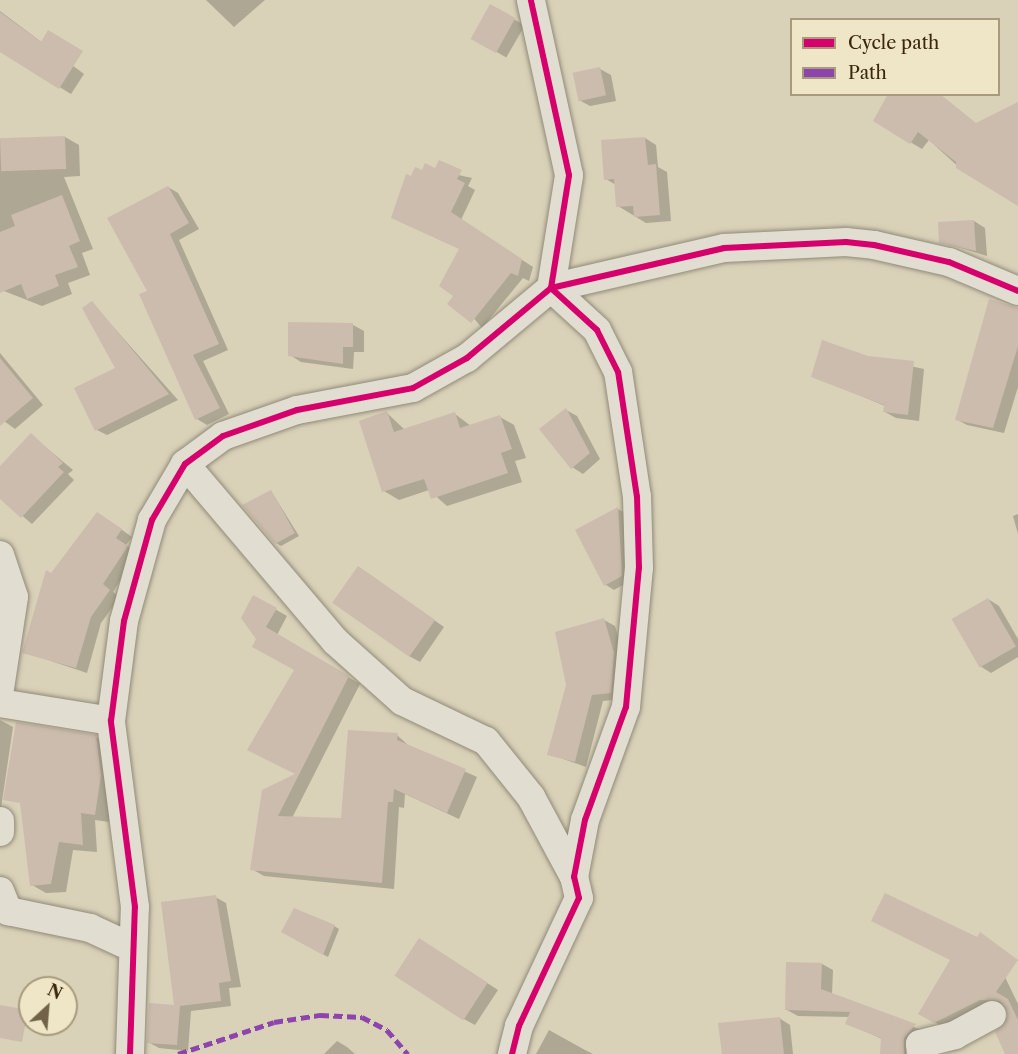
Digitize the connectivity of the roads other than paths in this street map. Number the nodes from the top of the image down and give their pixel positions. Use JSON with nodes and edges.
{"nodes":[{"id":1,"x":531,"y":0,"type":"edge"},
{"id":2,"x":551,"y":288,"type":"junction"},
{"id":3,"x":1018,"y":291,"type":"edge"},
{"id":4,"x":185,"y":464,"type":"junction"},
{"id":5,"x":0,"y":555,"type":"edge"},
{"id":6,"x":0,"y":688,"type":"edge"},
{"id":7,"x":0,"y":703,"type":"edge"},
{"id":8,"x":111,"y":721,"type":"junction"},
{"id":9,"x":0,"y":821,"type":"edge"},
{"id":10,"x":0,"y":832,"type":"edge"},
{"id":11,"x":574,"y":877,"type":"junction"},
{"id":12,"x":0,"y":891,"type":"edge"},
{"id":13,"x":133,"y":948,"type":"junction"},
{"id":14,"x":992,"y":1015,"type":"dead end"},
{"id":15,"x":130,"y":1054,"type":"edge"},
{"id":16,"x":512,"y":1054,"type":"edge"},
{"id":17,"x":921,"y":1054,"type":"edge"}],
"edges":[{"from":1,"to":2,"type":"street"},
{"from":2,"to":3,"type":"street"},
{"from":2,"to":4,"type":"street"},
{"from":2,"to":11,"type":"street"},
{"from":4,"to":8,"type":"street"},
{"from":4,"to":11,"type":"street"},
{"from":5,"to":6,"type":"street"},
{"from":7,"to":8,"type":"street"},
{"from":8,"to":13,"type":"street"},
{"from":9,"to":10,"type":"street"},
{"from":11,"to":16,"type":"street"},
{"from":12,"to":13,"type":"street"},
{"from":13,"to":15,"type":"street"},
{"from":14,"to":17,"type":"street"}]}
